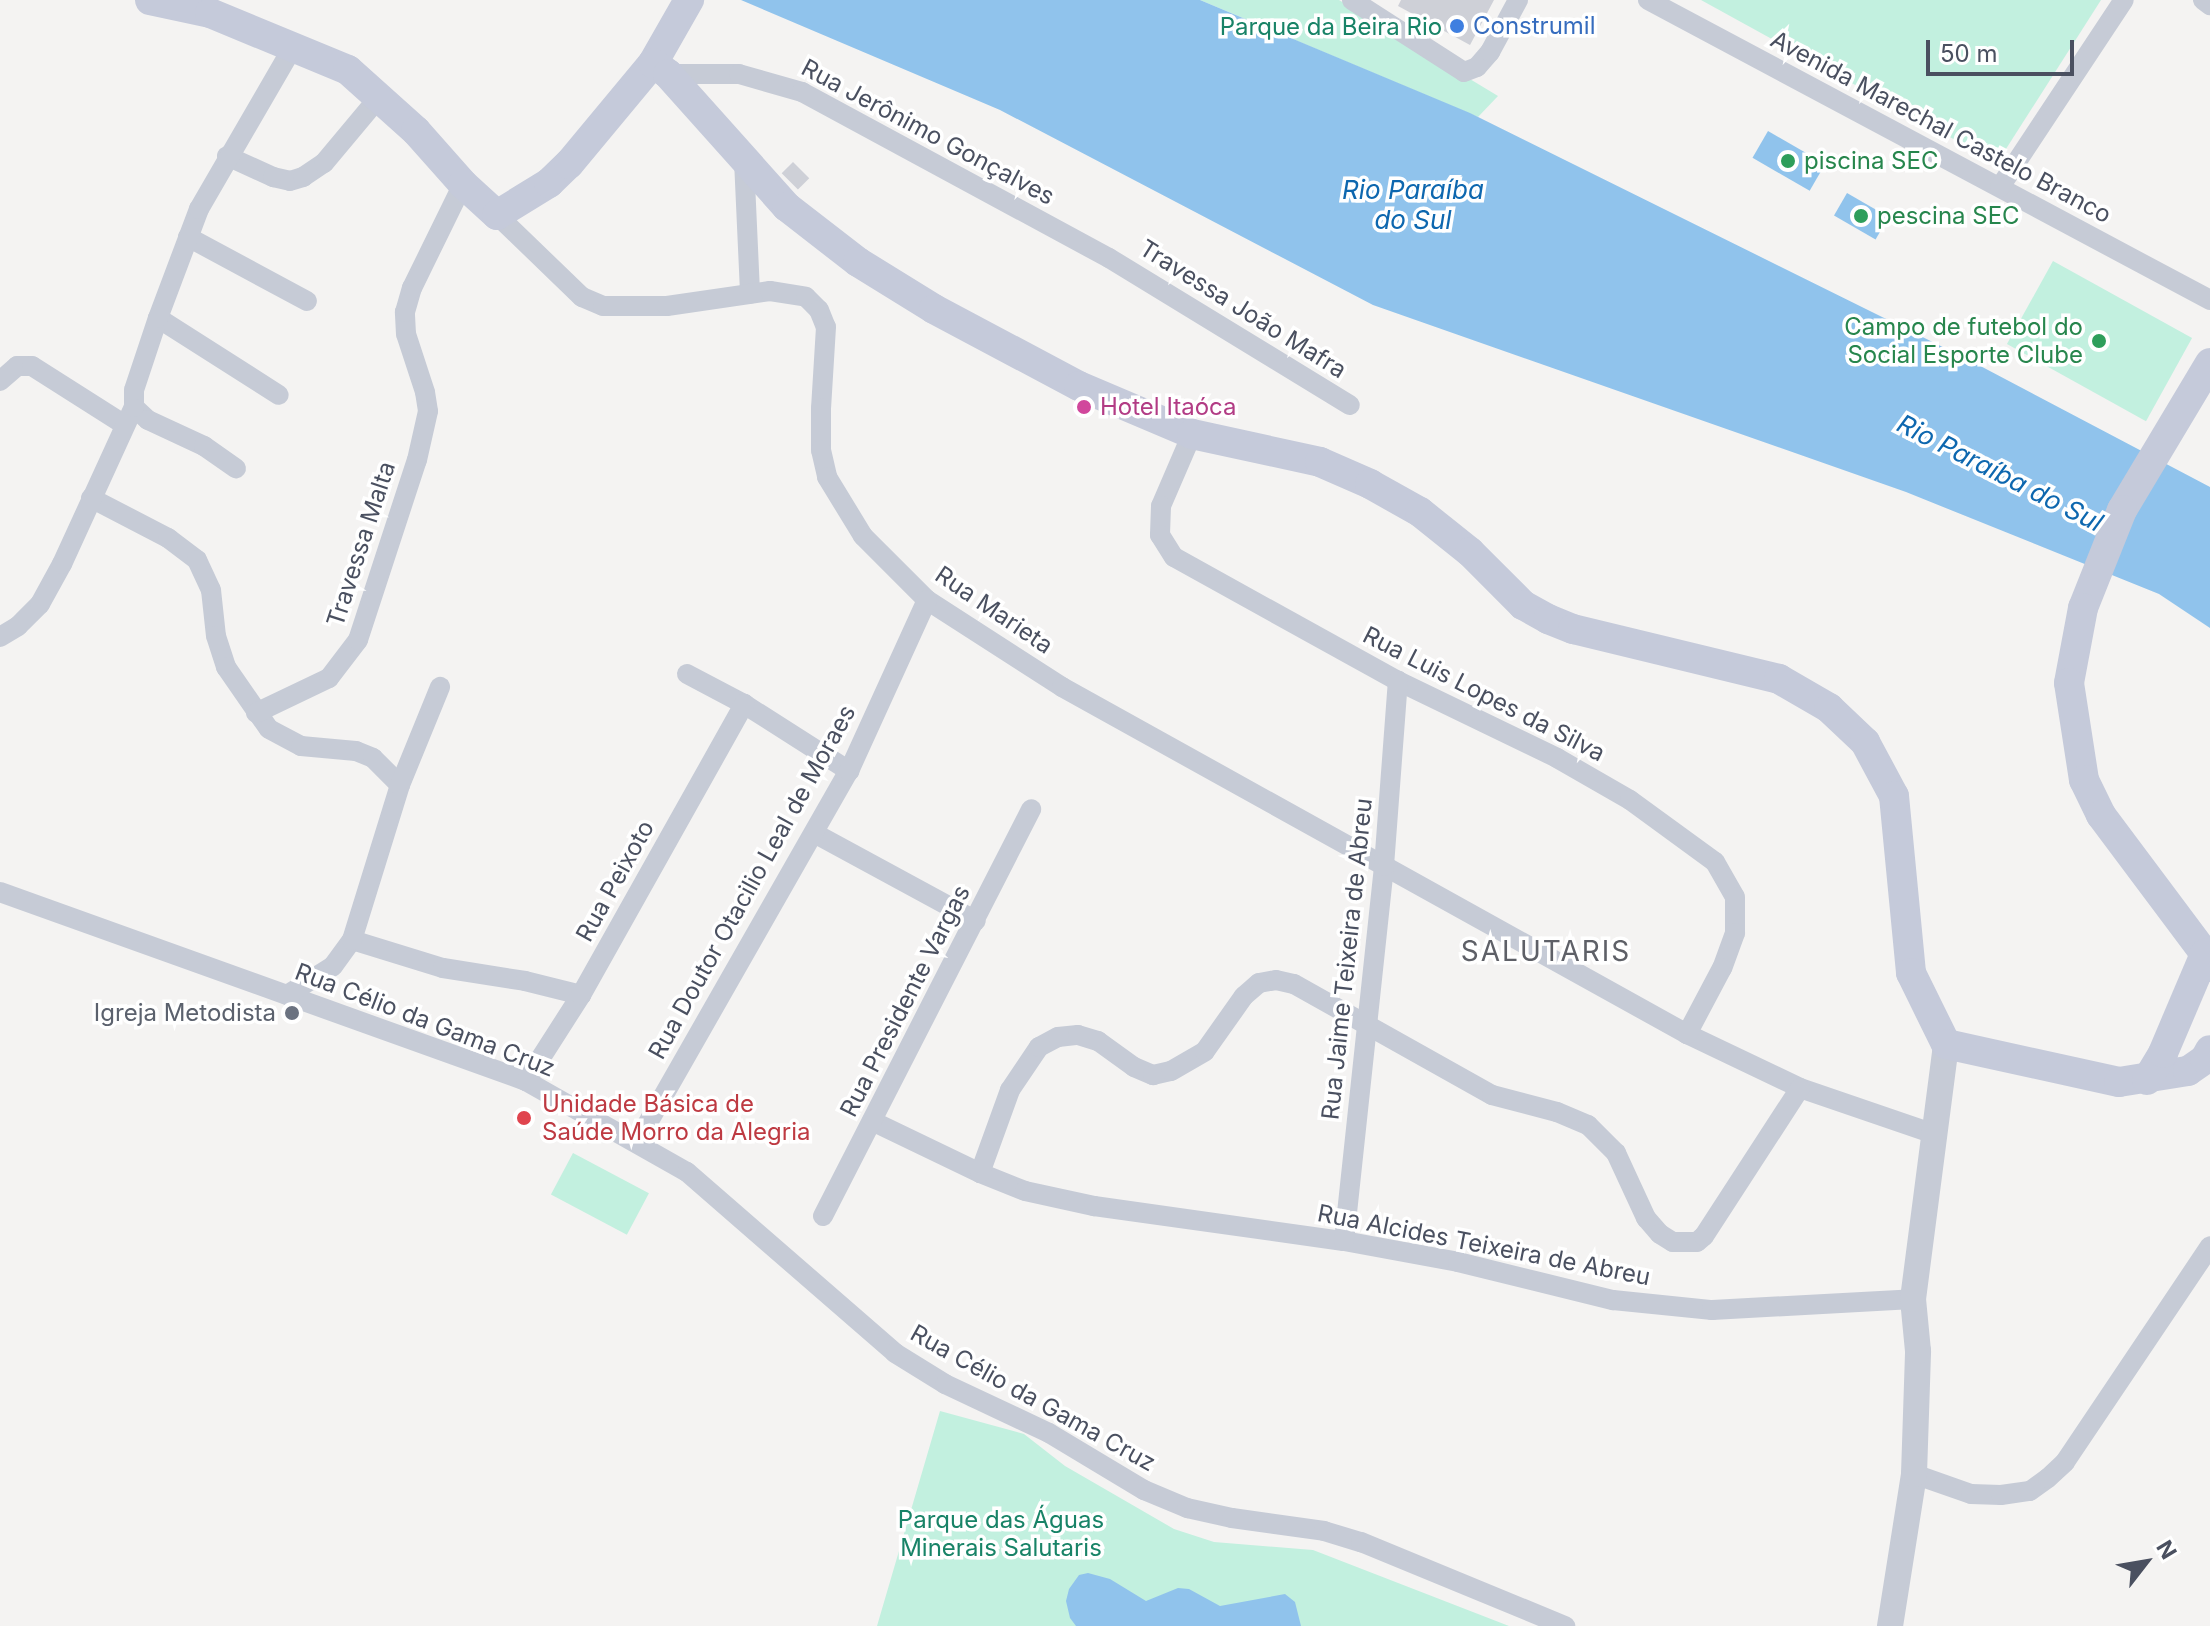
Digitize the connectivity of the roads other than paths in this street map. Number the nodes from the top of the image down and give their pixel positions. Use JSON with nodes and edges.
{"nodes":[{"id":1,"x":150,"y":0,"type":"edge"},
{"id":2,"x":689,"y":0,"type":"edge"},
{"id":3,"x":1352,"y":0,"type":"edge"},
{"id":4,"x":1518,"y":0,"type":"edge"},
{"id":5,"x":1648,"y":0,"type":"edge"},
{"id":6,"x":2124,"y":0,"type":"edge"},
{"id":7,"x":2203,"y":0,"type":"edge"},
{"id":8,"x":2210,"y":5,"type":"edge"},
{"id":9,"x":294,"y":45,"type":"junction"},
{"id":10,"x":661,"y":68,"type":"junction"},
{"id":11,"x":380,"y":96,"type":"junction"},
{"id":12,"x":227,"y":156,"type":"junction"},
{"id":13,"x":744,"y":160,"type":"junction"},
{"id":14,"x":463,"y":184,"type":"junction"},
{"id":15,"x":2000,"y":187,"type":"junction"},
{"id":16,"x":497,"y":215,"type":"junction"},
{"id":17,"x":188,"y":237,"type":"junction"},
{"id":18,"x":1109,"y":258,"type":"joint"},
{"id":19,"x":750,"y":294,"type":"junction"},
{"id":20,"x":2210,"y":300,"type":"edge"},
{"id":21,"x":307,"y":301,"type":"dead end"},
{"id":22,"x":158,"y":318,"type":"junction"},
{"id":23,"x":2210,"y":363,"type":"edge"},
{"id":24,"x":0,"y":381,"type":"edge"},
{"id":25,"x":279,"y":395,"type":"dead end"},
{"id":26,"x":1350,"y":405,"type":"dead end"},
{"id":27,"x":129,"y":416,"type":"junction"},
{"id":28,"x":1192,"y":434,"type":"junction"},
{"id":29,"x":236,"y":468,"type":"dead end"},
{"id":30,"x":91,"y":498,"type":"junction"},
{"id":31,"x":927,"y":600,"type":"junction"},
{"id":32,"x":0,"y":637,"type":"edge"},
{"id":33,"x":687,"y":674,"type":"dead end"},
{"id":34,"x":1398,"y":681,"type":"junction"},
{"id":35,"x":440,"y":687,"type":"dead end"},
{"id":36,"x":744,"y":704,"type":"junction"},
{"id":37,"x":256,"y":713,"type":"junction"},
{"id":38,"x":849,"y":771,"type":"junction"},
{"id":39,"x":400,"y":785,"type":"junction"},
{"id":40,"x":1031,"y":809,"type":"dead end"},
{"id":41,"x":814,"y":833,"type":"junction"},
{"id":42,"x":1384,"y":866,"type":"junction"},
{"id":43,"x":0,"y":892,"type":"edge"},
{"id":44,"x":976,"y":921,"type":"junction"},
{"id":45,"x":352,"y":940,"type":"junction"},
{"id":46,"x":2208,"y":958,"type":"edge"},
{"id":47,"x":287,"y":995,"type":"junction"},
{"id":48,"x":581,"y":995,"type":"junction"},
{"id":49,"x":1367,"y":1024,"type":"junction"},
{"id":50,"x":1687,"y":1034,"type":"junction"},
{"id":51,"x":1946,"y":1044,"type":"junction"},
{"id":52,"x":2210,"y":1050,"type":"edge"},
{"id":53,"x":2147,"y":1080,"type":"junction"},
{"id":54,"x":526,"y":1081,"type":"junction"},
{"id":55,"x":1800,"y":1088,"type":"junction"},
{"id":56,"x":872,"y":1121,"type":"junction"},
{"id":57,"x":1934,"y":1134,"type":"junction"},
{"id":58,"x":637,"y":1142,"type":"junction"},
{"id":59,"x":980,"y":1173,"type":"junction"},
{"id":60,"x":823,"y":1216,"type":"dead end"},
{"id":61,"x":1344,"y":1241,"type":"junction"},
{"id":62,"x":2210,"y":1246,"type":"edge"},
{"id":63,"x":1913,"y":1299,"type":"junction"},
{"id":64,"x":1914,"y":1474,"type":"junction"},
{"id":65,"x":1887,"y":1625,"type":"edge"},
{"id":66,"x":1565,"y":1626,"type":"edge"}],
"edges":[{"from":1,"to":9,"type":"main road"},
{"from":2,"to":10,"type":"main road"},
{"from":3,"to":4,"type":"street"},
{"from":5,"to":15,"type":"street","name":"Avenida Marechal Castelo Branco"},
{"from":6,"to":15,"type":"street"},
{"from":7,"to":8,"type":"street"},
{"from":9,"to":11,"type":"main road"},
{"from":9,"to":12,"type":"street"},
{"from":10,"to":13,"type":"main road"},
{"from":10,"to":16,"type":"main road"},
{"from":10,"to":18,"type":"street","name":"Rua Jerônimo Gonçalves"},
{"from":11,"to":12,"type":"street"},
{"from":11,"to":14,"type":"main road"},
{"from":12,"to":17,"type":"street"},
{"from":13,"to":19,"type":"street"},
{"from":13,"to":28,"type":"main road"},
{"from":14,"to":16,"type":"main road"},
{"from":14,"to":37,"type":"street","name":"Travessa Malta"},
{"from":15,"to":20,"type":"street","name":"Avenida Marechal Castelo Branco"},
{"from":16,"to":19,"type":"street","name":"Rua Marieta"},
{"from":17,"to":21,"type":"street"},
{"from":17,"to":22,"type":"street"},
{"from":18,"to":26,"type":"street","name":"Travessa João Mafra"},
{"from":19,"to":31,"type":"street","name":"Rua Marieta"},
{"from":22,"to":25,"type":"street"},
{"from":22,"to":27,"type":"street"},
{"from":23,"to":46,"type":"main road"},
{"from":24,"to":27,"type":"street"},
{"from":27,"to":29,"type":"street"},
{"from":27,"to":30,"type":"street"},
{"from":28,"to":34,"type":"street","name":"Rua Luis Lopes da Silva"},
{"from":28,"to":51,"type":"main road"},
{"from":30,"to":32,"type":"street"},
{"from":30,"to":37,"type":"street"},
{"from":31,"to":38,"type":"street","name":"Rua Doutor Otacilio Leal de Moraes"},
{"from":31,"to":42,"type":"street","name":"Rua Marieta"},
{"from":33,"to":36,"type":"street"},
{"from":34,"to":42,"type":"street","name":"Rua Jaime Teixeira de Abreu"},
{"from":34,"to":50,"type":"street","name":"Rua Luis Lopes da Silva"},
{"from":35,"to":39,"type":"street"},
{"from":36,"to":38,"type":"street"},
{"from":36,"to":48,"type":"street","name":"Rua Peixoto"},
{"from":37,"to":39,"type":"street"},
{"from":38,"to":41,"type":"street","name":"Rua Doutor Otacilio Leal de Moraes"},
{"from":39,"to":45,"type":"street"},
{"from":40,"to":44,"type":"street","name":"Rua Presidente Vargas"},
{"from":41,"to":44,"type":"street"},
{"from":41,"to":58,"type":"street","name":"Rua Doutor Otacilio Leal de Moraes"},
{"from":42,"to":49,"type":"street","name":"Rua Jaime Teixeira de Abreu"},
{"from":42,"to":50,"type":"street","name":"Rua Marieta"},
{"from":43,"to":47,"type":"street","name":"Rua Célio da Gama Cruz"},
{"from":44,"to":56,"type":"street","name":"Rua Presidente Vargas"},
{"from":45,"to":47,"type":"street"},
{"from":45,"to":48,"type":"street"},
{"from":46,"to":53,"type":"main road"},
{"from":47,"to":54,"type":"street","name":"Rua Célio da Gama Cruz"},
{"from":48,"to":54,"type":"street","name":"Rua Peixoto"},
{"from":49,"to":55,"type":"street"},
{"from":49,"to":59,"type":"street"},
{"from":49,"to":61,"type":"street","name":"Rua Jaime Teixeira de Abreu"},
{"from":50,"to":55,"type":"street","name":"Rua Marieta"},
{"from":51,"to":53,"type":"main road"},
{"from":51,"to":57,"type":"street"},
{"from":52,"to":53,"type":"main road"},
{"from":54,"to":58,"type":"street","name":"Rua Célio da Gama Cruz"},
{"from":55,"to":57,"type":"street","name":"Rua Marieta"},
{"from":56,"to":59,"type":"street","name":"Rua Alcides Teixeira de Abreu"},
{"from":56,"to":60,"type":"street","name":"Rua Presidente Vargas"},
{"from":57,"to":63,"type":"street"},
{"from":58,"to":66,"type":"street","name":"Rua Célio da Gama Cruz"},
{"from":59,"to":61,"type":"street","name":"Rua Alcides Teixeira de Abreu"},
{"from":61,"to":63,"type":"street","name":"Rua Alcides Teixeira de Abreu"},
{"from":62,"to":64,"type":"street"},
{"from":63,"to":64,"type":"street"},
{"from":64,"to":65,"type":"street"}]}
